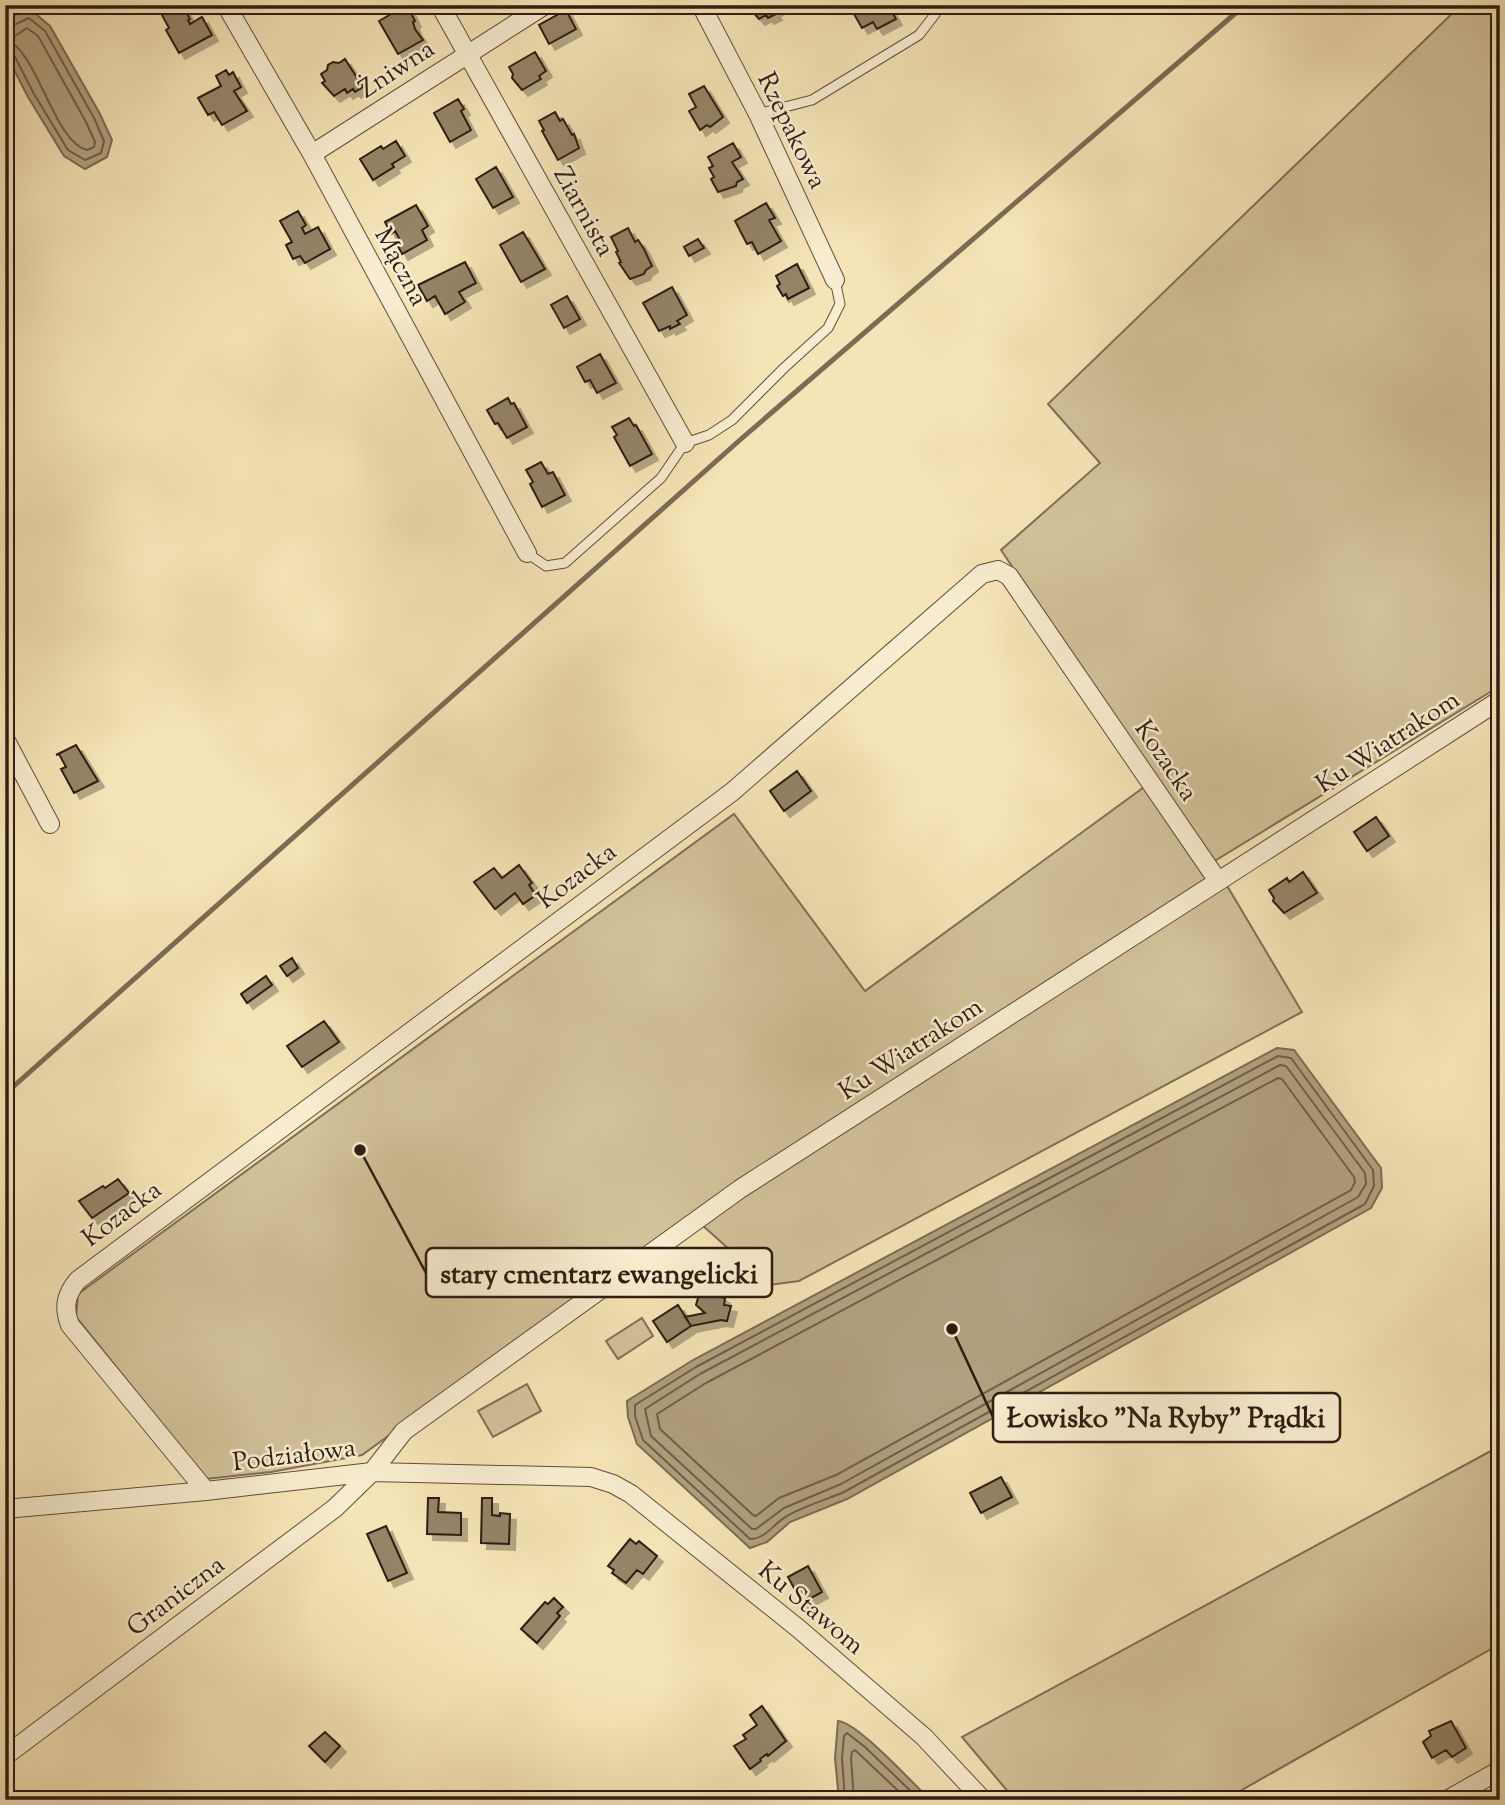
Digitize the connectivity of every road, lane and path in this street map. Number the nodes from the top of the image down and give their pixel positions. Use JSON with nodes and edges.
{"nodes":[{"id":1,"x":226,"y":5,"type":"edge"},
{"id":2,"x":440,"y":5,"type":"edge"},
{"id":3,"x":545,"y":5,"type":"edge"},
{"id":4,"x":701,"y":5,"type":"edge"},
{"id":5,"x":934,"y":9,"type":"edge"},
{"id":6,"x":467,"y":54,"type":"junction"},
{"id":7,"x":758,"y":114,"type":"junction"},
{"id":8,"x":312,"y":154,"type":"junction"},
{"id":9,"x":835,"y":280,"type":"joint"},
{"id":10,"x":685,"y":443,"type":"junction"},
{"id":11,"x":527,"y":553,"type":"joint"},
{"id":12,"x":1500,"y":700,"type":"edge"},
{"id":13,"x":5,"y":740,"type":"edge"},
{"id":14,"x":50,"y":824,"type":"dead end"},
{"id":15,"x":1218,"y":881,"type":"junction"},
{"id":16,"x":372,"y":1472,"type":"junction"},
{"id":17,"x":591,"y":1477,"type":"joint"},
{"id":18,"x":206,"y":1491,"type":"junction"},
{"id":19,"x":5,"y":1509,"type":"edge"},
{"id":20,"x":5,"y":1756,"type":"edge"},
{"id":21,"x":1500,"y":1770,"type":"edge"},
{"id":22,"x":983,"y":1800,"type":"edge"},
{"id":23,"x":1447,"y":1800,"type":"edge"}],
"edges":[{"from":1,"to":8,"type":"street","name":"Mączna"},
{"from":2,"to":6,"type":"street","name":"Ziarnista"},
{"from":3,"to":6,"type":"street","name":"Żniwna"},
{"from":4,"to":7,"type":"street","name":"Rzepakowa"},
{"from":5,"to":7,"type":"lane"},
{"from":6,"to":8,"type":"street","name":"Żniwna"},
{"from":6,"to":10,"type":"street","name":"Ziarnista"},
{"from":7,"to":9,"type":"street","name":"Rzepakowa"},
{"from":8,"to":11,"type":"street","name":"Mączna"},
{"from":9,"to":10,"type":"lane"},
{"from":10,"to":11,"type":"lane"},
{"from":12,"to":15,"type":"street","name":"Ku Wiatrakom"},
{"from":13,"to":14,"type":"street"},
{"from":15,"to":16,"type":"street","name":"Ku Wiatrakom"},
{"from":15,"to":18,"type":"street","name":"Kozacka"},
{"from":16,"to":17,"type":"street","name":"Podziałowa"},
{"from":16,"to":18,"type":"street","name":"Podziałowa"},
{"from":16,"to":20,"type":"street","name":"Graniczna"},
{"from":17,"to":22,"type":"street","name":"Ku Stawom"},
{"from":18,"to":19,"type":"street","name":"Podziałowa"},
{"from":21,"to":23,"type":"street"}]}
